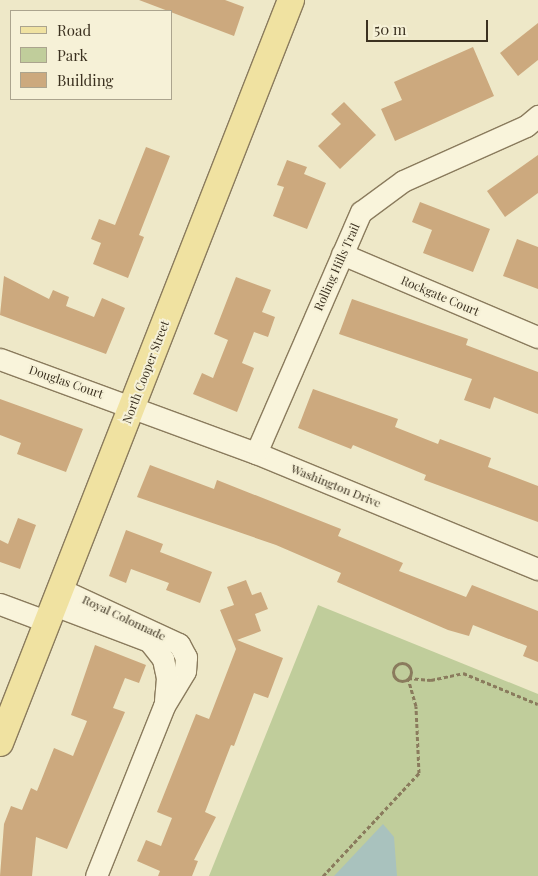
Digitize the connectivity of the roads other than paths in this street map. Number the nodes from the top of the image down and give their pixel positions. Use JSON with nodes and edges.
{"nodes":[{"id":1,"x":291,"y":0,"type":"edge"},
{"id":2,"x":538,"y":116,"type":"edge"},
{"id":3,"x":342,"y":254,"type":"junction"},
{"id":4,"x":538,"y":337,"type":"edge"},
{"id":5,"x":0,"y":359,"type":"edge"},
{"id":6,"x":133,"y":405,"type":"junction"},
{"id":7,"x":256,"y":453,"type":"junction"},
{"id":8,"x":538,"y":569,"type":"edge"},
{"id":9,"x":0,"y":604,"type":"edge"},
{"id":10,"x":54,"y":605,"type":"junction"},
{"id":11,"x":0,"y":743,"type":"edge"},
{"id":12,"x":96,"y":876,"type":"edge"}],
"edges":[{"from":1,"to":6,"type":"main road","name":"North Cooper Street"},
{"from":2,"to":3,"type":"street","name":"Rolling Hills Trail"},
{"from":3,"to":4,"type":"street","name":"Rockgate Court"},
{"from":3,"to":7,"type":"street","name":"Rolling Hills Trail"},
{"from":5,"to":6,"type":"street","name":"Douglas Court"},
{"from":6,"to":7,"type":"street","name":"Washington Drive"},
{"from":6,"to":10,"type":"main road","name":"North Cooper Street"},
{"from":7,"to":8,"type":"street","name":"Washington Drive"},
{"from":9,"to":10,"type":"street","name":"Royal Colonnade"},
{"from":10,"to":11,"type":"main road","name":"North Cooper Street"},
{"from":10,"to":12,"type":"street","name":"Royal Colonnade"}]}
